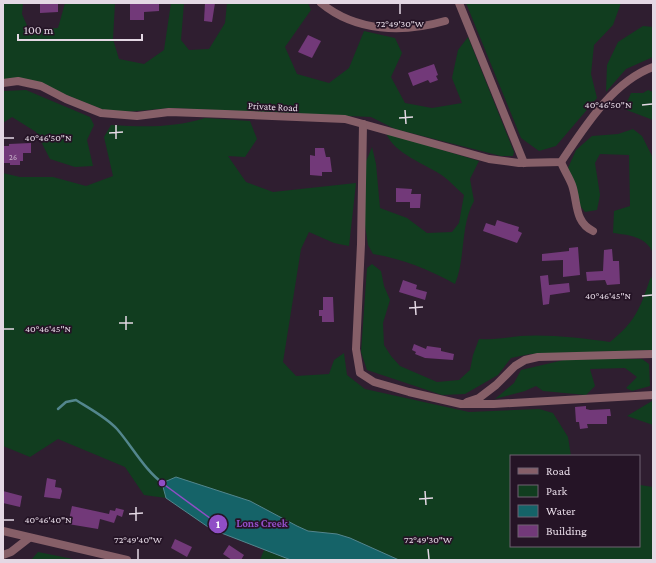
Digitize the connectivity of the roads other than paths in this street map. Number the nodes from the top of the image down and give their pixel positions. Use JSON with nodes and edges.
{"nodes":[{"id":1,"x":321,"y":3,"type":"edge"},
{"id":2,"x":459,"y":3,"type":"edge"},
{"id":3,"x":445,"y":22,"type":"dead end"},
{"id":4,"x":653,"y":67,"type":"edge"},
{"id":5,"x":3,"y":83,"type":"edge"},
{"id":6,"x":363,"y":124,"type":"junction"},
{"id":7,"x":561,"y":162,"type":"junction"},
{"id":8,"x":524,"y":163,"type":"junction"},
{"id":9,"x":593,"y":231,"type":"dead end"},
{"id":10,"x":653,"y":354,"type":"edge"},
{"id":11,"x":653,"y":395,"type":"edge"},
{"id":12,"x":461,"y":404,"type":"junction"},
{"id":13,"x":3,"y":532,"type":"edge"},
{"id":14,"x":29,"y":538,"type":"junction"},
{"id":15,"x":3,"y":555,"type":"edge"},
{"id":16,"x":127,"y":560,"type":"edge"}],
"edges":[{"from":1,"to":3,"type":"street"},
{"from":2,"to":8,"type":"street"},
{"from":4,"to":7,"type":"street"},
{"from":5,"to":6,"type":"street","name":"Private Road"},
{"from":6,"to":8,"type":"street","name":"Private Road"},
{"from":6,"to":12,"type":"street"},
{"from":7,"to":8,"type":"street","name":"Private Road"},
{"from":7,"to":9,"type":"street"},
{"from":10,"to":12,"type":"street"},
{"from":11,"to":12,"type":"street"},
{"from":13,"to":14,"type":"street"},
{"from":14,"to":15,"type":"street"},
{"from":14,"to":16,"type":"street"}]}
